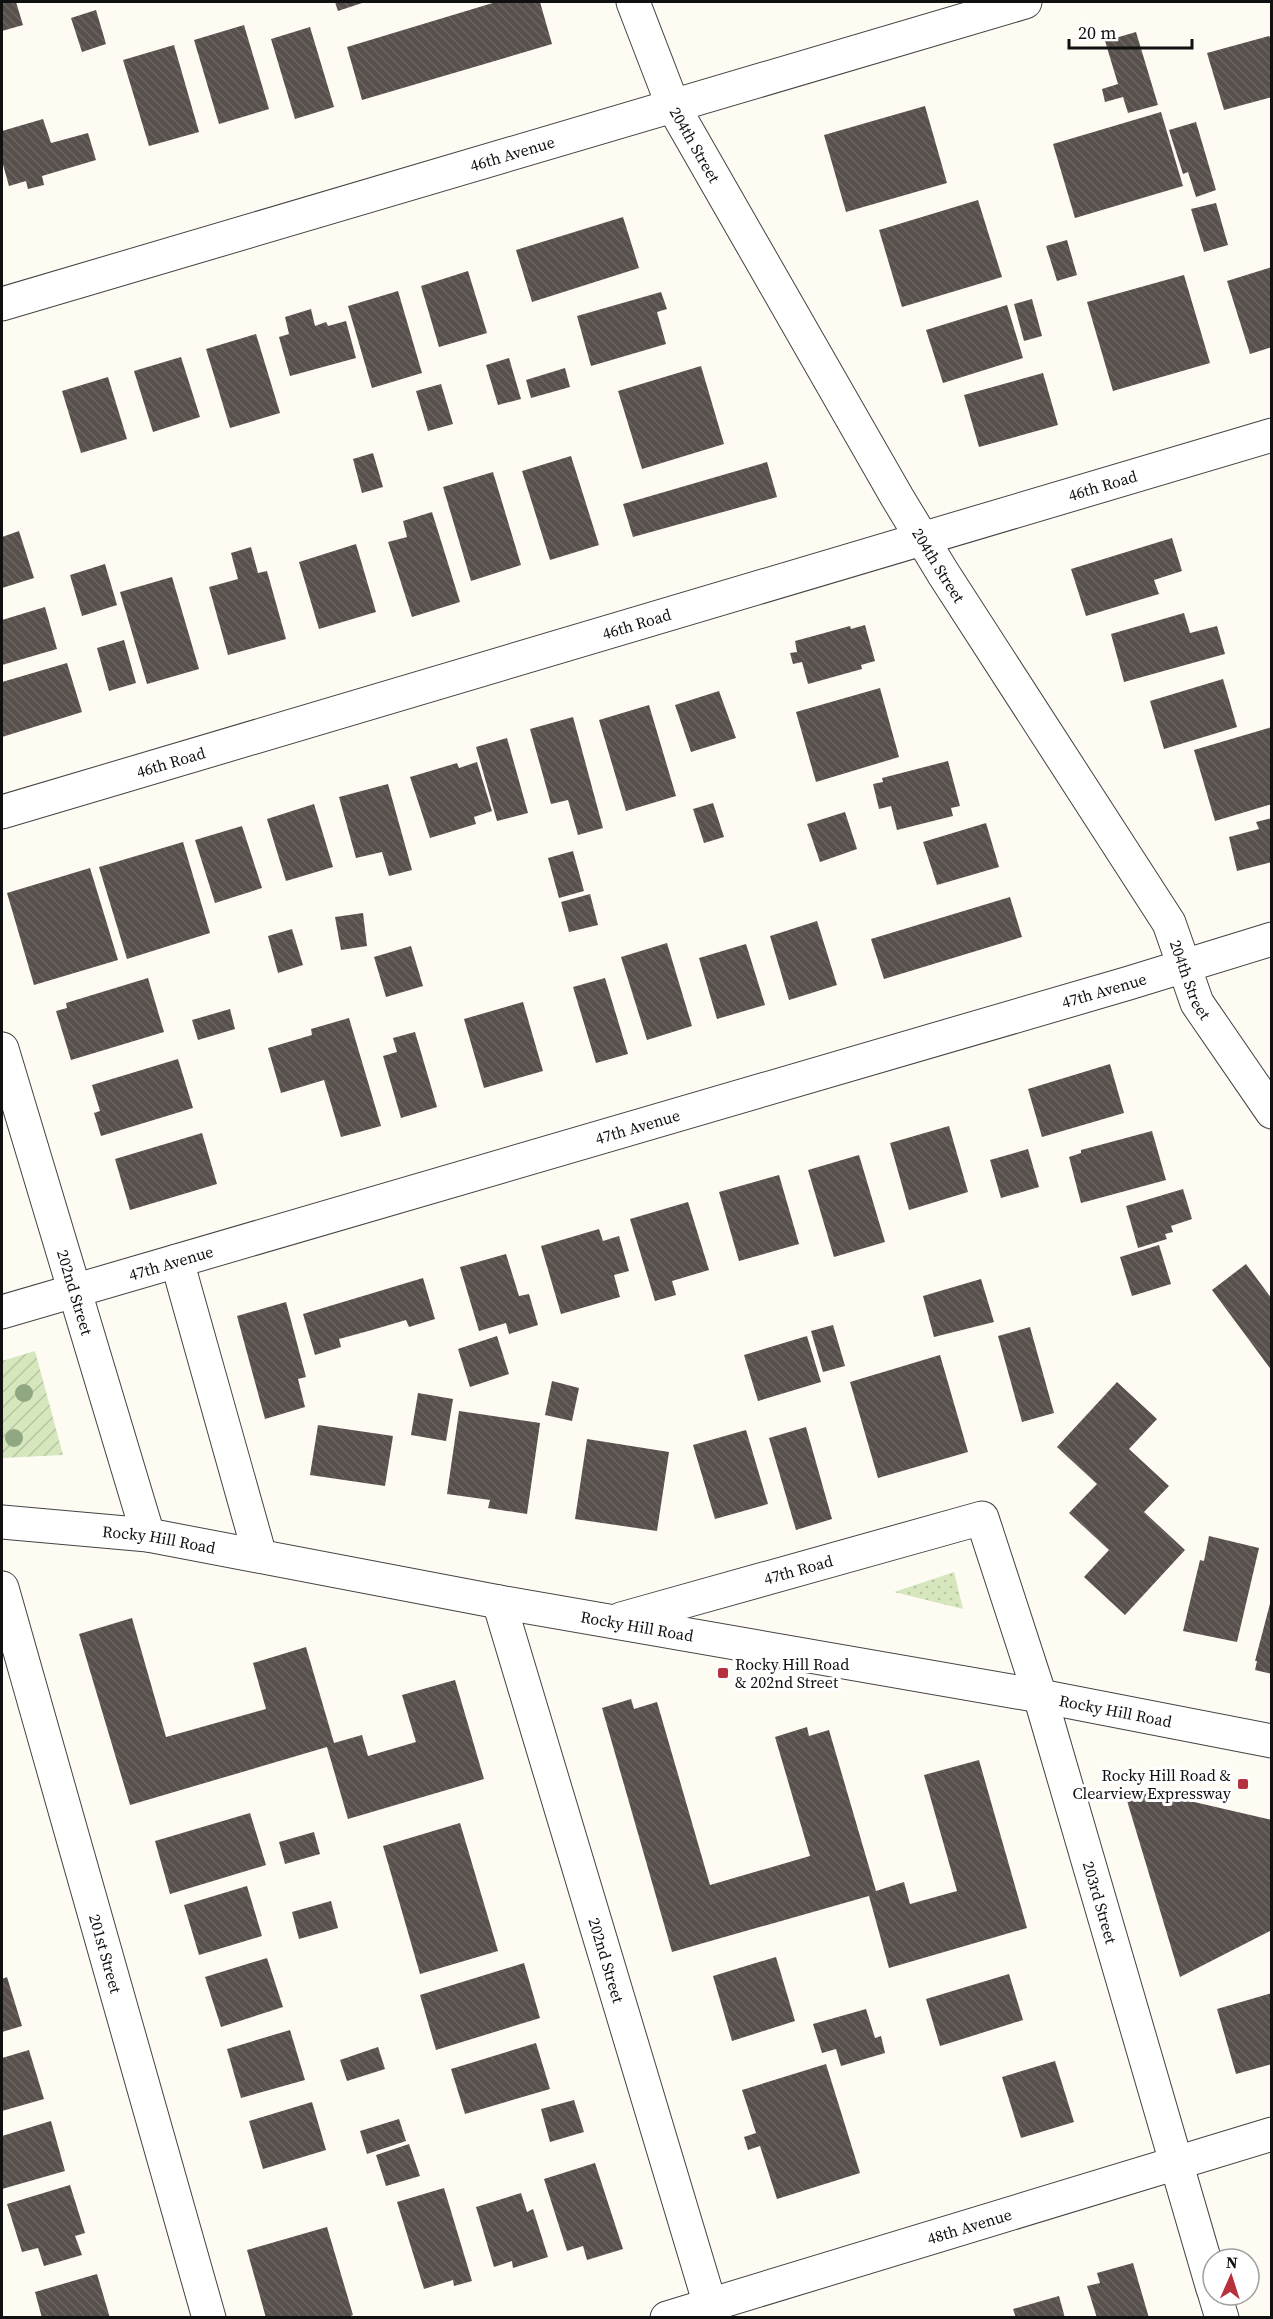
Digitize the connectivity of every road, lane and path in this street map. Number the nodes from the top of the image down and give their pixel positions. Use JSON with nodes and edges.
{"nodes":[{"id":1,"x":633,"y":2,"type":"edge"},
{"id":2,"x":1025,"y":2,"type":"edge"},
{"id":3,"x":673,"y":106,"type":"junction"},
{"id":4,"x":2,"y":304,"type":"edge"},
{"id":5,"x":1272,"y":435,"type":"edge"},
{"id":6,"x":921,"y":538,"type":"junction"},
{"id":7,"x":2,"y":812,"type":"edge"},
{"id":8,"x":1272,"y":939,"type":"edge"},
{"id":9,"x":1185,"y":966,"type":"junction"},
{"id":10,"x":2,"y":1049,"type":"edge"},
{"id":11,"x":1272,"y":1112,"type":"edge"},
{"id":12,"x":177,"y":1261,"type":"junction"},
{"id":13,"x":74,"y":1292,"type":"junction"},
{"id":14,"x":2,"y":1312,"type":"edge"},
{"id":15,"x":982,"y":1518,"type":"joint"},
{"id":16,"x":2,"y":1522,"type":"edge"},
{"id":17,"x":148,"y":1535,"type":"junction"},
{"id":18,"x":260,"y":1556,"type":"junction"},
{"id":19,"x":500,"y":1602,"type":"junction"},
{"id":20,"x":4,"y":1604,"type":"edge"},
{"id":21,"x":615,"y":1621,"type":"junction"},
{"id":22,"x":1041,"y":1696,"type":"junction"},
{"id":23,"x":1272,"y":1741,"type":"edge"},
{"id":24,"x":1272,"y":2134,"type":"edge"},
{"id":25,"x":1175,"y":2164,"type":"junction"},
{"id":26,"x":1201,"y":2250,"type":"edge"},
{"id":27,"x":712,"y":2311,"type":"edge"},
{"id":28,"x":209,"y":2318,"type":"edge"},
{"id":29,"x":667,"y":2318,"type":"edge"}],
"edges":[{"from":1,"to":3,"type":"street","name":"204th Street"},
{"from":2,"to":3,"type":"street","name":"46th Avenue"},
{"from":3,"to":4,"type":"street","name":"46th Avenue"},
{"from":3,"to":6,"type":"street","name":"204th Street"},
{"from":5,"to":6,"type":"street","name":"46th Road"},
{"from":6,"to":7,"type":"street","name":"46th Road"},
{"from":6,"to":9,"type":"street","name":"204th Street"},
{"from":8,"to":9,"type":"street","name":"47th Avenue"},
{"from":9,"to":11,"type":"street","name":"204th Street"},
{"from":9,"to":12,"type":"street","name":"47th Avenue"},
{"from":10,"to":13,"type":"street","name":"202nd Street"},
{"from":12,"to":13,"type":"street","name":"47th Avenue"},
{"from":12,"to":18,"type":"street"},
{"from":13,"to":14,"type":"street","name":"47th Avenue"},
{"from":13,"to":17,"type":"street","name":"202nd Street"},
{"from":15,"to":21,"type":"street","name":"47th Road"},
{"from":15,"to":22,"type":"street","name":"203rd Street"},
{"from":16,"to":17,"type":"street","name":"Rocky Hill Road"},
{"from":17,"to":18,"type":"street","name":"Rocky Hill Road"},
{"from":18,"to":19,"type":"street","name":"Rocky Hill Road"},
{"from":19,"to":21,"type":"street","name":"Rocky Hill Road"},
{"from":19,"to":27,"type":"street","name":"202nd Street"},
{"from":20,"to":28,"type":"street","name":"201st Street"},
{"from":21,"to":22,"type":"street","name":"Rocky Hill Road"},
{"from":22,"to":23,"type":"street","name":"Rocky Hill Road"},
{"from":22,"to":25,"type":"street","name":"203rd Street"},
{"from":24,"to":25,"type":"street","name":"48th Avenue"},
{"from":25,"to":26,"type":"street","name":"203rd Street"},
{"from":25,"to":27,"type":"street","name":"48th Avenue"},
{"from":27,"to":29,"type":"street","name":"48th Avenue"}]}
